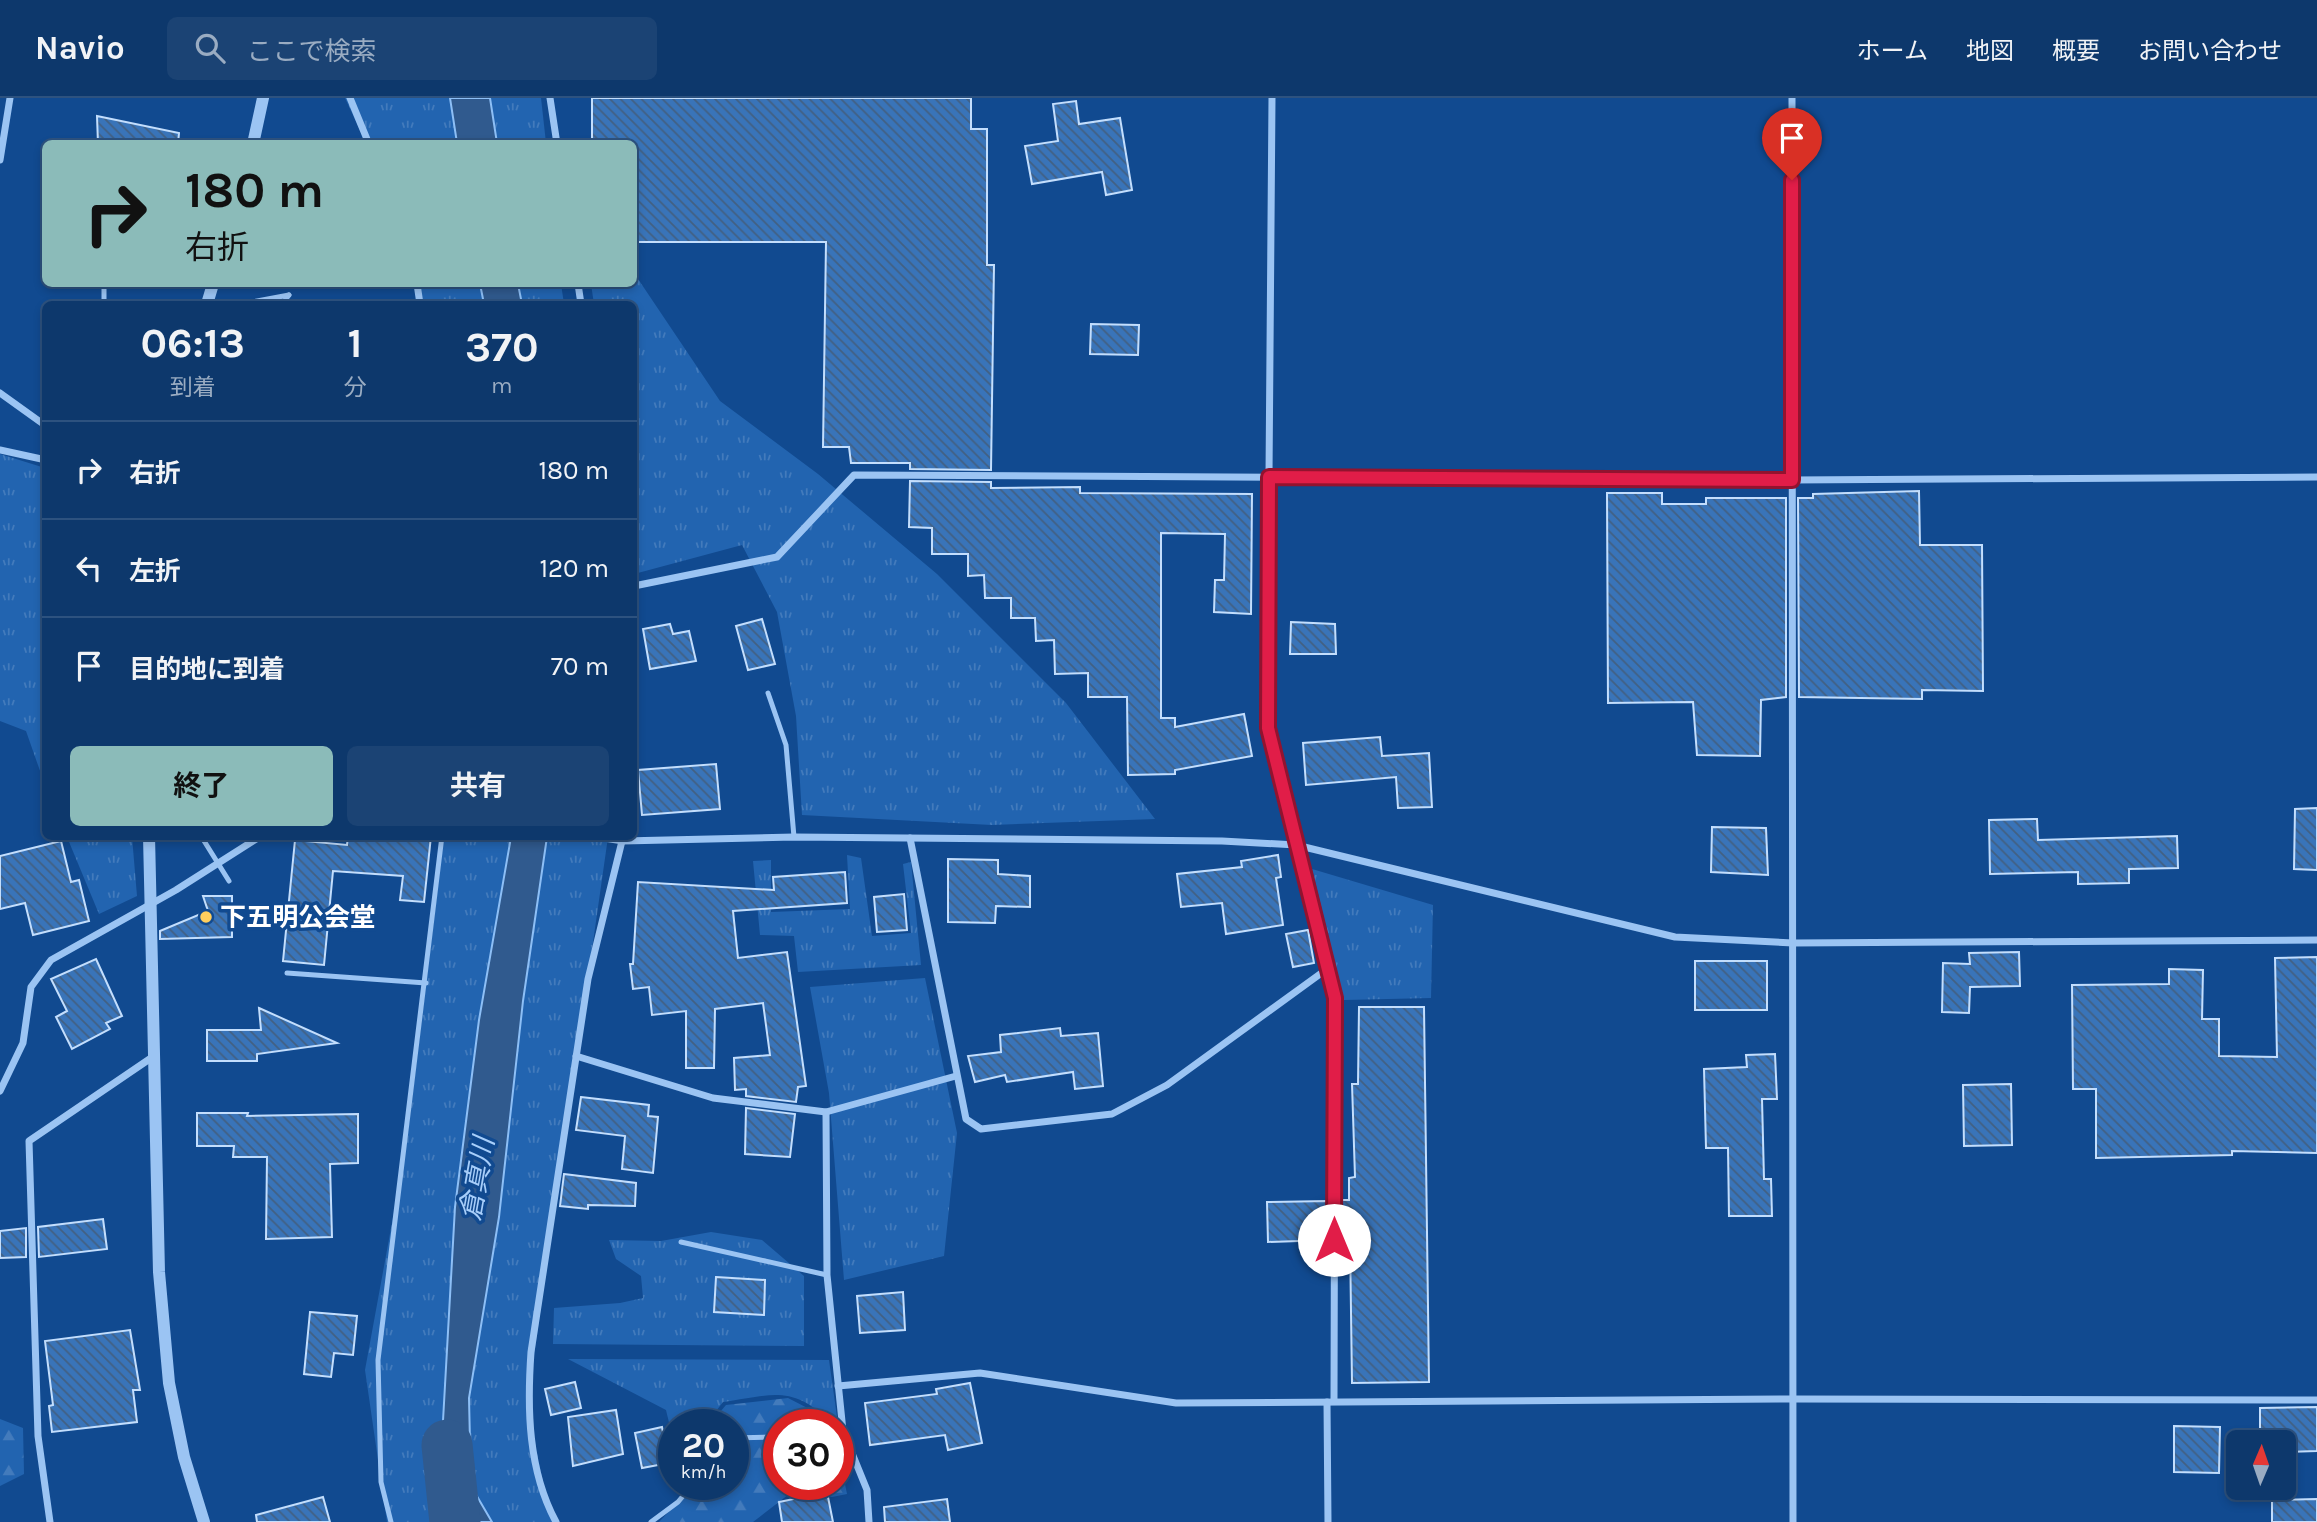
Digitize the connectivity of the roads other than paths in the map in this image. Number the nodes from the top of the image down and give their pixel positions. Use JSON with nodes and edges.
{"nodes":[{"id":1,"x":10,"y":98,"type":"edge"},
{"id":2,"x":350,"y":98,"type":"edge"},
{"id":3,"x":550,"y":98,"type":"edge"},
{"id":4,"x":1272,"y":98,"type":"edge"},
{"id":5,"x":1792,"y":98,"type":"edge"},
{"id":6,"x":261,"y":100,"type":"edge"},
{"id":7,"x":0,"y":110,"type":"edge"},
{"id":8,"x":6,"y":116,"type":"junction"},
{"id":9,"x":254,"y":140,"type":"edge"},
{"id":10,"x":367,"y":140,"type":"edge"},
{"id":11,"x":555,"y":140,"type":"edge"},
{"id":12,"x":0,"y":160,"type":"edge"},
{"id":13,"x":257,"y":301,"type":"edge"},
{"id":14,"x":284,"y":301,"type":"edge"},
{"id":15,"x":0,"y":393,"type":"edge"},
{"id":16,"x":42,"y":423,"type":"edge"},
{"id":17,"x":0,"y":450,"type":"edge"},
{"id":18,"x":42,"y":459,"type":"edge"},
{"id":19,"x":1269,"y":477,"type":"junction"},
{"id":20,"x":2317,"y":477,"type":"edge"},
{"id":21,"x":1792,"y":480,"type":"junction"},
{"id":22,"x":637,"y":585,"type":"edge"},
{"id":23,"x":768,"y":693,"type":"dead end"},
{"id":24,"x":794,"y":836,"type":"junction"},
{"id":25,"x":910,"y":838,"type":"junction"},
{"id":26,"x":637,"y":839,"type":"edge"},
{"id":27,"x":149,"y":840,"type":"edge"},
{"id":28,"x":203,"y":840,"type":"edge"},
{"id":29,"x":255,"y":840,"type":"edge"},
{"id":30,"x":442,"y":840,"type":"edge"},
{"id":31,"x":623,"y":840,"type":"edge"},
{"id":32,"x":1296,"y":845,"type":"junction"},
{"id":33,"x":216,"y":865,"type":"junction"},
{"id":34,"x":229,"y":881,"type":"dead end"},
{"id":35,"x":150,"y":904,"type":"junction"},
{"id":36,"x":2317,"y":940,"type":"edge"},
{"id":37,"x":1793,"y":943,"type":"junction"},
{"id":38,"x":1327,"y":968,"type":"junction"},
{"id":39,"x":287,"y":974,"type":"dead end"},
{"id":40,"x":426,"y":983,"type":"junction"},
{"id":41,"x":154,"y":1056,"type":"junction"},
{"id":42,"x":576,"y":1056,"type":"junction"},
{"id":43,"x":956,"y":1076,"type":"junction"},
{"id":44,"x":0,"y":1091,"type":"edge"},
{"id":45,"x":826,"y":1112,"type":"junction"},
{"id":46,"x":681,"y":1242,"type":"dead end"},
{"id":47,"x":827,"y":1275,"type":"junction"},
{"id":48,"x":838,"y":1385,"type":"junction"},
{"id":49,"x":1793,"y":1399,"type":"junction"},
{"id":50,"x":2317,"y":1400,"type":"edge"},
{"id":51,"x":1330,"y":1401,"type":"junction"},
{"id":52,"x":839,"y":1409,"type":"edge"},
{"id":53,"x":854,"y":1463,"type":"edge"},
{"id":54,"x":680,"y":1500,"type":"edge"},
{"id":55,"x":50,"y":1522,"type":"edge"},
{"id":56,"x":204,"y":1522,"type":"edge"},
{"id":57,"x":391,"y":1522,"type":"edge"},
{"id":58,"x":556,"y":1522,"type":"edge"},
{"id":59,"x":651,"y":1522,"type":"edge"},
{"id":60,"x":869,"y":1522,"type":"edge"},
{"id":61,"x":1328,"y":1522,"type":"edge"},
{"id":62,"x":1793,"y":1522,"type":"edge"}],
"edges":[{"from":1,"to":8,"type":"street"},
{"from":2,"to":10,"type":"street"},
{"from":3,"to":11,"type":"street"},
{"from":4,"to":19,"type":"street"},
{"from":5,"to":21,"type":"street"},
{"from":6,"to":9,"type":"street"},
{"from":7,"to":8,"type":"street"},
{"from":8,"to":12,"type":"street"},
{"from":13,"to":14,"type":"lane"},
{"from":15,"to":16,"type":"street"},
{"from":17,"to":18,"type":"street"},
{"from":19,"to":21,"type":"street"},
{"from":19,"to":22,"type":"street"},
{"from":19,"to":32,"type":"street"},
{"from":20,"to":21,"type":"street"},
{"from":21,"to":37,"type":"street"},
{"from":23,"to":24,"type":"lane"},
{"from":24,"to":25,"type":"street"},
{"from":24,"to":26,"type":"street"},
{"from":25,"to":32,"type":"street"},
{"from":25,"to":43,"type":"street"},
{"from":27,"to":35,"type":"street"},
{"from":28,"to":33,"type":"lane"},
{"from":29,"to":33,"type":"street"},
{"from":30,"to":40,"type":"lane"},
{"from":31,"to":42,"type":"street"},
{"from":32,"to":37,"type":"street"},
{"from":32,"to":38,"type":"street"},
{"from":33,"to":34,"type":"lane"},
{"from":33,"to":35,"type":"street"},
{"from":35,"to":41,"type":"street"},
{"from":35,"to":44,"type":"street"},
{"from":36,"to":37,"type":"street"},
{"from":37,"to":49,"type":"street"},
{"from":38,"to":43,"type":"street"},
{"from":38,"to":51,"type":"street"},
{"from":39,"to":40,"type":"lane"},
{"from":40,"to":57,"type":"lane"},
{"from":41,"to":55,"type":"street"},
{"from":41,"to":56,"type":"street"},
{"from":42,"to":45,"type":"street"},
{"from":42,"to":58,"type":"street"},
{"from":43,"to":45,"type":"street"},
{"from":45,"to":47,"type":"street"},
{"from":46,"to":47,"type":"lane"},
{"from":47,"to":48,"type":"street"},
{"from":48,"to":51,"type":"street"},
{"from":48,"to":52,"type":"street"},
{"from":49,"to":50,"type":"street"},
{"from":49,"to":51,"type":"street"},
{"from":49,"to":62,"type":"street"},
{"from":51,"to":61,"type":"street"},
{"from":53,"to":60,"type":"street"},
{"from":54,"to":59,"type":"lane"}]}
